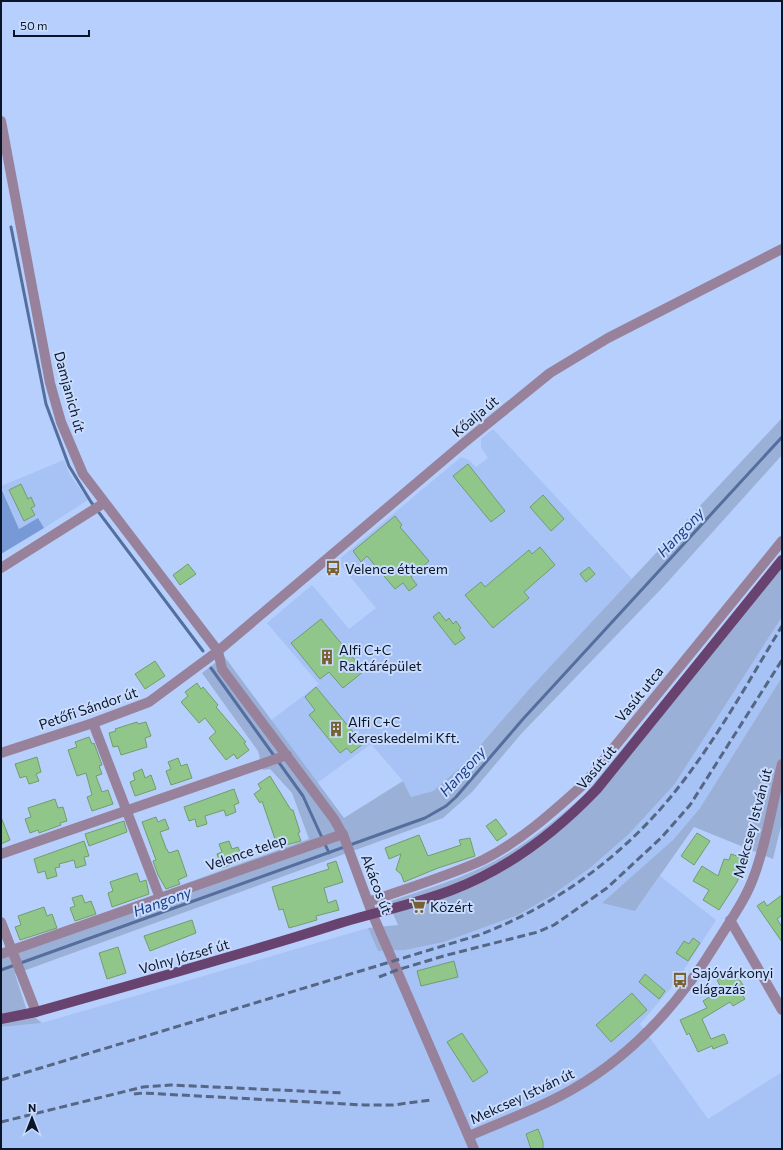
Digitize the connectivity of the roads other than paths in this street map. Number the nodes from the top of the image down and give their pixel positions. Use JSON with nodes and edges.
{"nodes":[{"id":1,"x":1,"y":121,"type":"edge"},
{"id":2,"x":782,"y":249,"type":"edge"},
{"id":3,"x":102,"y":504,"type":"junction"},
{"id":4,"x":782,"y":541,"type":"edge"},
{"id":5,"x":782,"y":560,"type":"edge"},
{"id":6,"x":1,"y":568,"type":"edge"},
{"id":7,"x":218,"y":651,"type":"junction"},
{"id":8,"x":94,"y":723,"type":"junction"},
{"id":9,"x":1,"y":753,"type":"edge"},
{"id":10,"x":281,"y":757,"type":"junction"},
{"id":11,"x":782,"y":764,"type":"edge"},
{"id":12,"x":127,"y":811,"type":"junction"},
{"id":13,"x":343,"y":835,"type":"junction"},
{"id":14,"x":1,"y":854,"type":"edge"},
{"id":15,"x":160,"y":898,"type":"junction"},
{"id":16,"x":368,"y":902,"type":"junction"},
{"id":17,"x":372,"y":913,"type":"junction"},
{"id":18,"x":730,"y":920,"type":"junction"},
{"id":19,"x":1,"y":922,"type":"edge"},
{"id":20,"x":1,"y":954,"type":"edge"},
{"id":21,"x":13,"y":954,"type":"junction"},
{"id":22,"x":782,"y":1010,"type":"edge"},
{"id":23,"x":36,"y":1012,"type":"junction"},
{"id":24,"x":1,"y":1019,"type":"edge"},
{"id":25,"x":469,"y":1136,"type":"junction"},
{"id":26,"x":474,"y":1149,"type":"edge"}],
"edges":[{"from":1,"to":3,"type":"street","name":"Damjanich út"},
{"from":2,"to":7,"type":"street","name":"Kőalja út"},
{"from":3,"to":6,"type":"street"},
{"from":3,"to":7,"type":"street","name":"Damjanich út"},
{"from":4,"to":16,"type":"street","name":"Vasút utca"},
{"from":5,"to":17,"type":"main road","name":"Vasút út"},
{"from":7,"to":8,"type":"street","name":"Petőfi Sándor út"},
{"from":7,"to":10,"type":"street","name":"Akácos út"},
{"from":8,"to":9,"type":"street","name":"Petőfi Sándor út"},
{"from":8,"to":12,"type":"street"},
{"from":10,"to":12,"type":"street"},
{"from":10,"to":13,"type":"street","name":"Akácos út"},
{"from":11,"to":18,"type":"street","name":"Mekcsey István út"},
{"from":12,"to":14,"type":"street"},
{"from":12,"to":15,"type":"street"},
{"from":13,"to":15,"type":"street","name":"Velence telep"},
{"from":13,"to":16,"type":"street","name":"Akácos út"},
{"from":15,"to":21,"type":"street","name":"Velence telep"},
{"from":16,"to":17,"type":"street","name":"Akácos út"},
{"from":17,"to":23,"type":"main road","name":"Volny József út"},
{"from":17,"to":25,"type":"street","name":"Akácos út"},
{"from":18,"to":22,"type":"street"},
{"from":18,"to":25,"type":"street","name":"Mekcsey István út"},
{"from":19,"to":21,"type":"street"},
{"from":20,"to":21,"type":"street","name":"Velence telep"},
{"from":21,"to":23,"type":"street"},
{"from":23,"to":24,"type":"main road","name":"Volny József út"},
{"from":25,"to":26,"type":"street","name":"Akácos út"}]}
